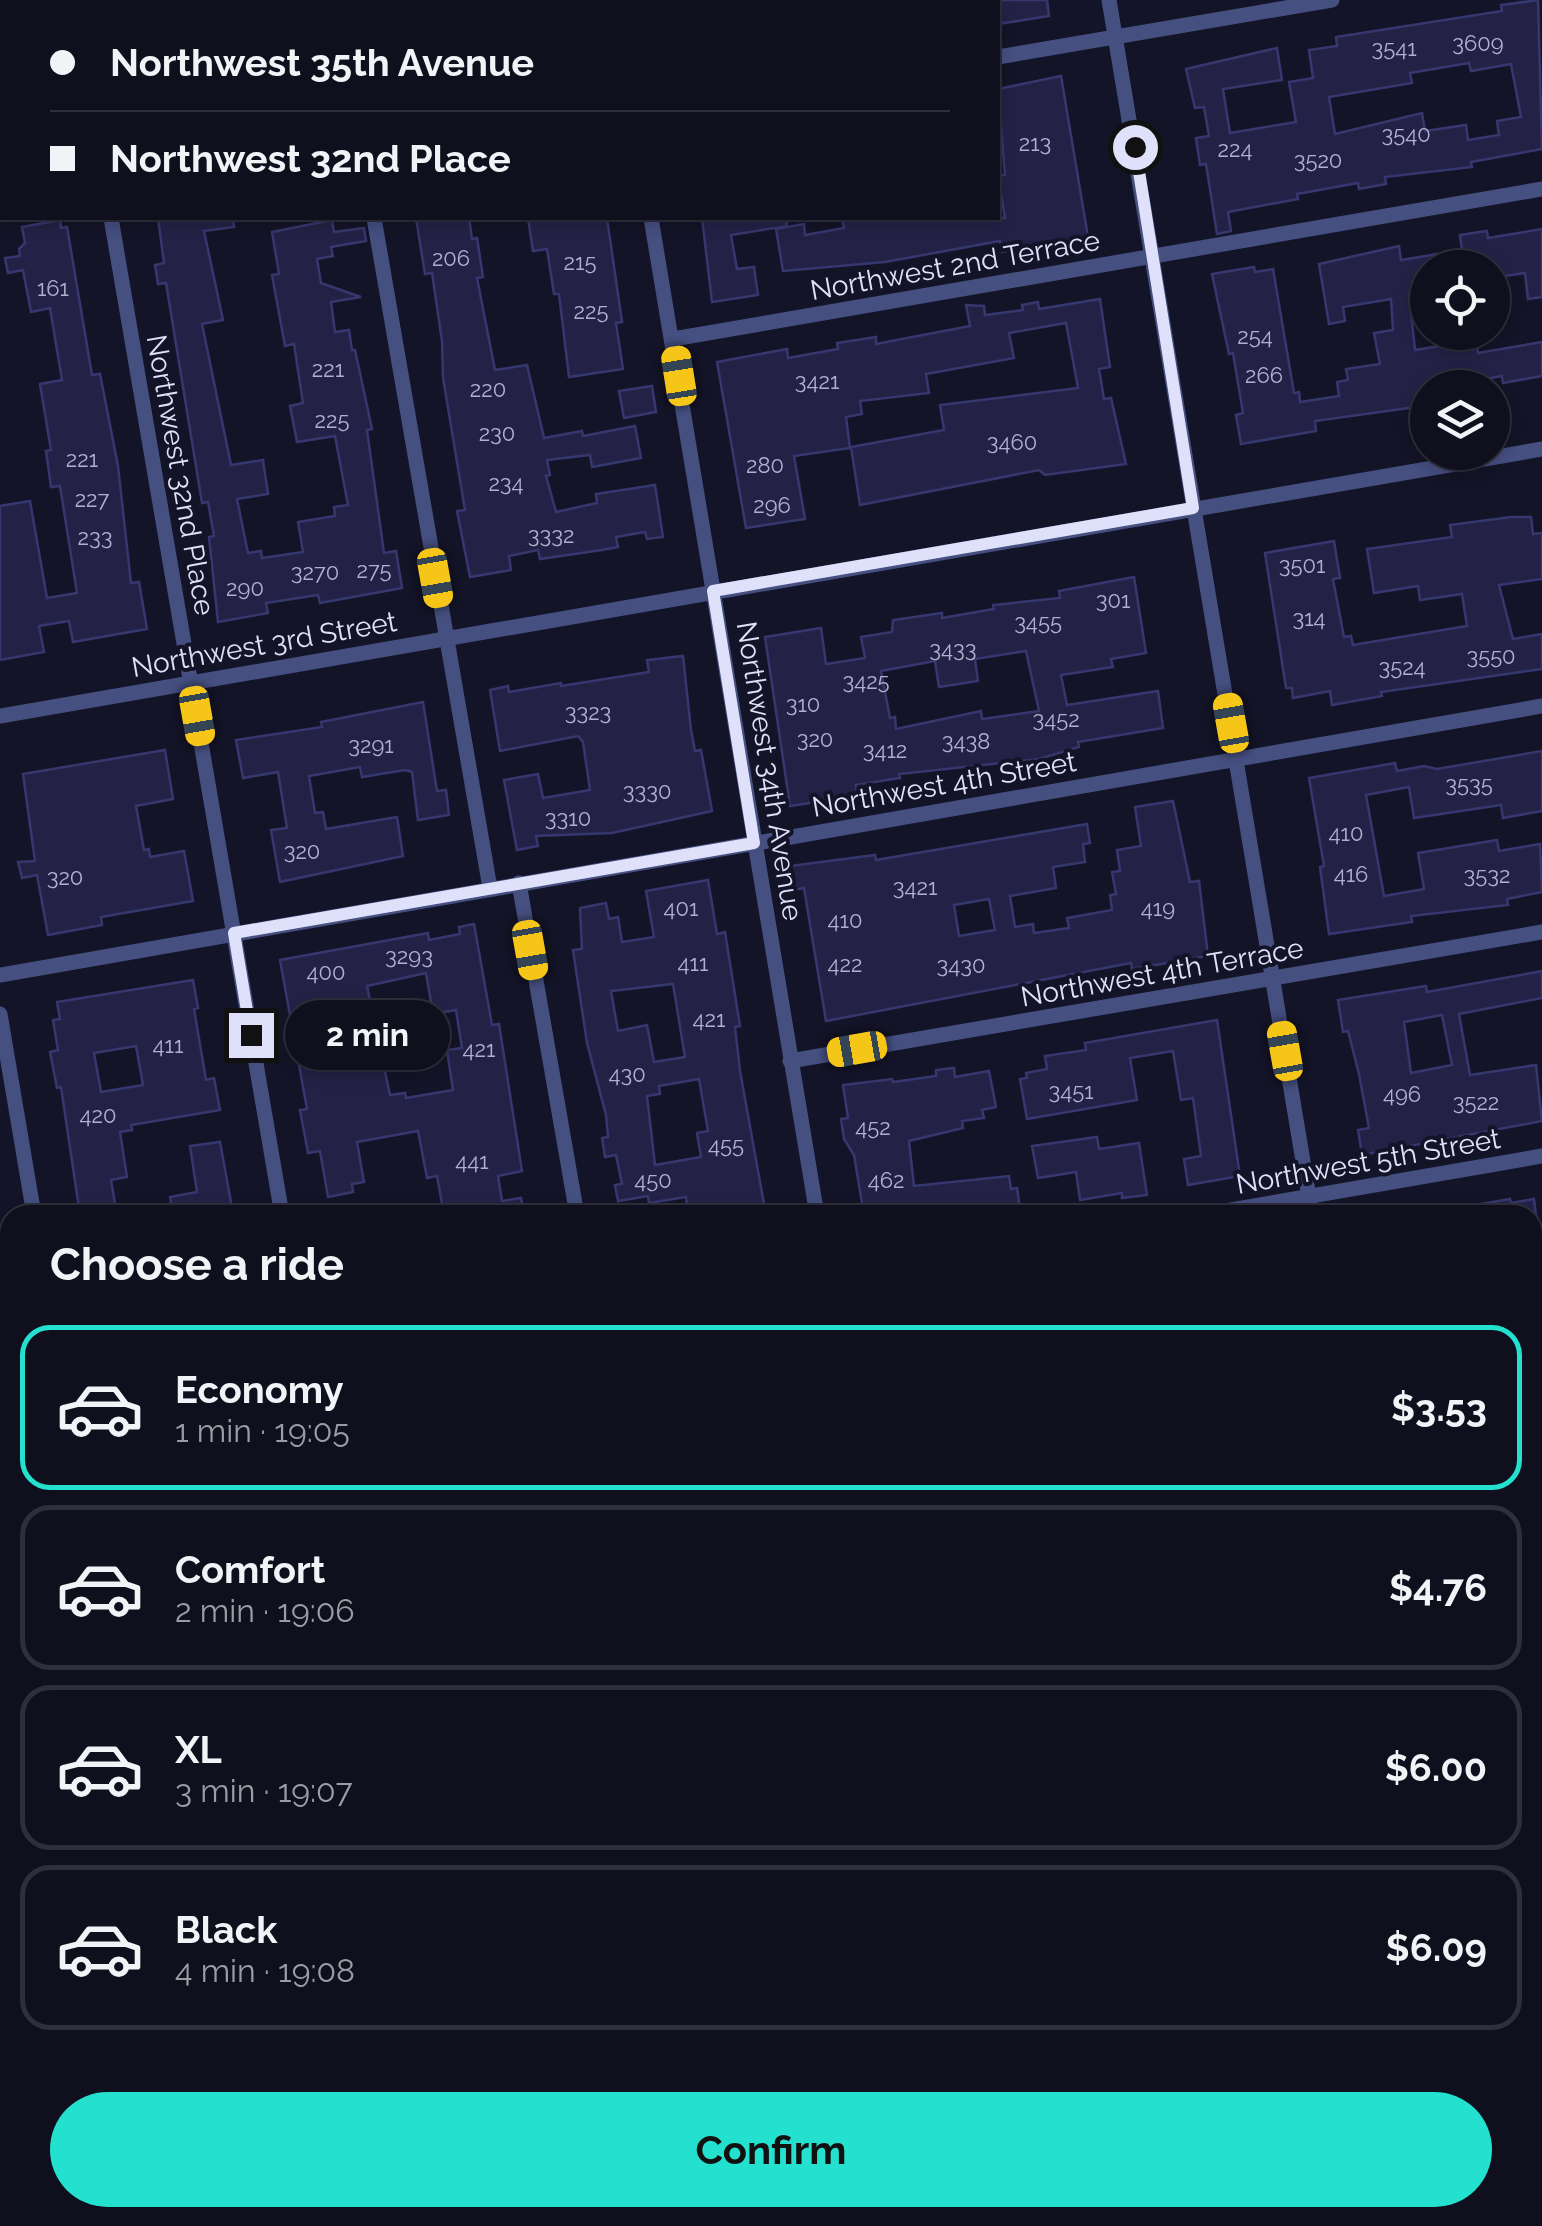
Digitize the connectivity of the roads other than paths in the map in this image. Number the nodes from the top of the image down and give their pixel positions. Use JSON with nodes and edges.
{"nodes":[{"id":1,"x":1109,"y":0,"type":"edge"},
{"id":2,"x":1332,"y":0,"type":"edge"},
{"id":3,"x":1115,"y":37,"type":"junction"},
{"id":4,"x":1000,"y":58,"type":"edge"},
{"id":5,"x":1542,"y":190,"type":"edge"},
{"id":6,"x":111,"y":220,"type":"edge"},
{"id":7,"x":374,"y":220,"type":"edge"},
{"id":8,"x":651,"y":220,"type":"edge"},
{"id":9,"x":1154,"y":256,"type":"junction"},
{"id":10,"x":673,"y":338,"type":"junction"},
{"id":11,"x":1542,"y":449,"type":"edge"},
{"id":12,"x":1193,"y":508,"type":"junction"},
{"id":13,"x":713,"y":591,"type":"junction"},
{"id":14,"x":445,"y":638,"type":"junction"},
{"id":15,"x":191,"y":683,"type":"junction"},
{"id":16,"x":1542,"y":706,"type":"edge"},
{"id":17,"x":0,"y":716,"type":"edge"},
{"id":18,"x":1237,"y":758,"type":"junction"},
{"id":19,"x":754,"y":843,"type":"junction"},
{"id":20,"x":518,"y":883,"type":"junction"},
{"id":21,"x":490,"y":888,"type":"junction"},
{"id":22,"x":1542,"y":932,"type":"edge"},
{"id":23,"x":234,"y":933,"type":"junction"},
{"id":24,"x":0,"y":974,"type":"edge"},
{"id":25,"x":1272,"y":978,"type":"junction"},
{"id":26,"x":0,"y":1014,"type":"edge"},
{"id":27,"x":790,"y":1060,"type":"junction"},
{"id":28,"x":1542,"y":1156,"type":"edge"},
{"id":29,"x":1310,"y":1196,"type":"junction"},
{"id":30,"x":32,"y":1205,"type":"edge"},
{"id":31,"x":280,"y":1205,"type":"edge"},
{"id":32,"x":575,"y":1205,"type":"edge"},
{"id":33,"x":815,"y":1205,"type":"edge"},
{"id":34,"x":1259,"y":1205,"type":"edge"},
{"id":35,"x":1311,"y":1205,"type":"edge"}],
"edges":[{"from":1,"to":3,"type":"street"},
{"from":2,"to":3,"type":"street"},
{"from":3,"to":4,"type":"street"},
{"from":3,"to":9,"type":"street"},
{"from":5,"to":9,"type":"street","name":"Northwest 2nd Terrace"},
{"from":6,"to":15,"type":"street","name":"Northwest 32nd Place"},
{"from":7,"to":14,"type":"street"},
{"from":8,"to":10,"type":"street","name":"Northwest 34th Avenue"},
{"from":9,"to":10,"type":"street","name":"Northwest 2nd Terrace"},
{"from":9,"to":12,"type":"street"},
{"from":10,"to":13,"type":"street","name":"Northwest 34th Avenue"},
{"from":11,"to":12,"type":"street","name":"Northwest 3rd Street"},
{"from":12,"to":13,"type":"street","name":"Northwest 3rd Street"},
{"from":12,"to":18,"type":"street"},
{"from":13,"to":14,"type":"street","name":"Northwest 3rd Street"},
{"from":13,"to":19,"type":"street","name":"Northwest 34th Avenue"},
{"from":14,"to":15,"type":"street","name":"Northwest 3rd Street"},
{"from":14,"to":21,"type":"street"},
{"from":15,"to":17,"type":"street","name":"Northwest 3rd Street"},
{"from":15,"to":23,"type":"street","name":"Northwest 32nd Place"},
{"from":16,"to":18,"type":"street","name":"Northwest 4th Street"},
{"from":18,"to":19,"type":"street","name":"Northwest 4th Street"},
{"from":18,"to":25,"type":"street"},
{"from":19,"to":20,"type":"street","name":"Northwest 4th Street"},
{"from":19,"to":27,"type":"street","name":"Northwest 34th Avenue"},
{"from":20,"to":21,"type":"street","name":"Northwest 4th Street"},
{"from":20,"to":32,"type":"street"},
{"from":21,"to":23,"type":"street","name":"Northwest 4th Street"},
{"from":22,"to":25,"type":"street","name":"Northwest 4th Terrace"},
{"from":23,"to":24,"type":"street","name":"Northwest 4th Street"},
{"from":23,"to":31,"type":"street","name":"Northwest 32nd Place"},
{"from":25,"to":27,"type":"street","name":"Northwest 4th Terrace"},
{"from":25,"to":29,"type":"street"},
{"from":26,"to":30,"type":"street"},
{"from":27,"to":33,"type":"street","name":"Northwest 34th Avenue"},
{"from":28,"to":29,"type":"street","name":"Northwest 5th Street"},
{"from":29,"to":34,"type":"street","name":"Northwest 5th Street"},
{"from":29,"to":35,"type":"street"}]}
